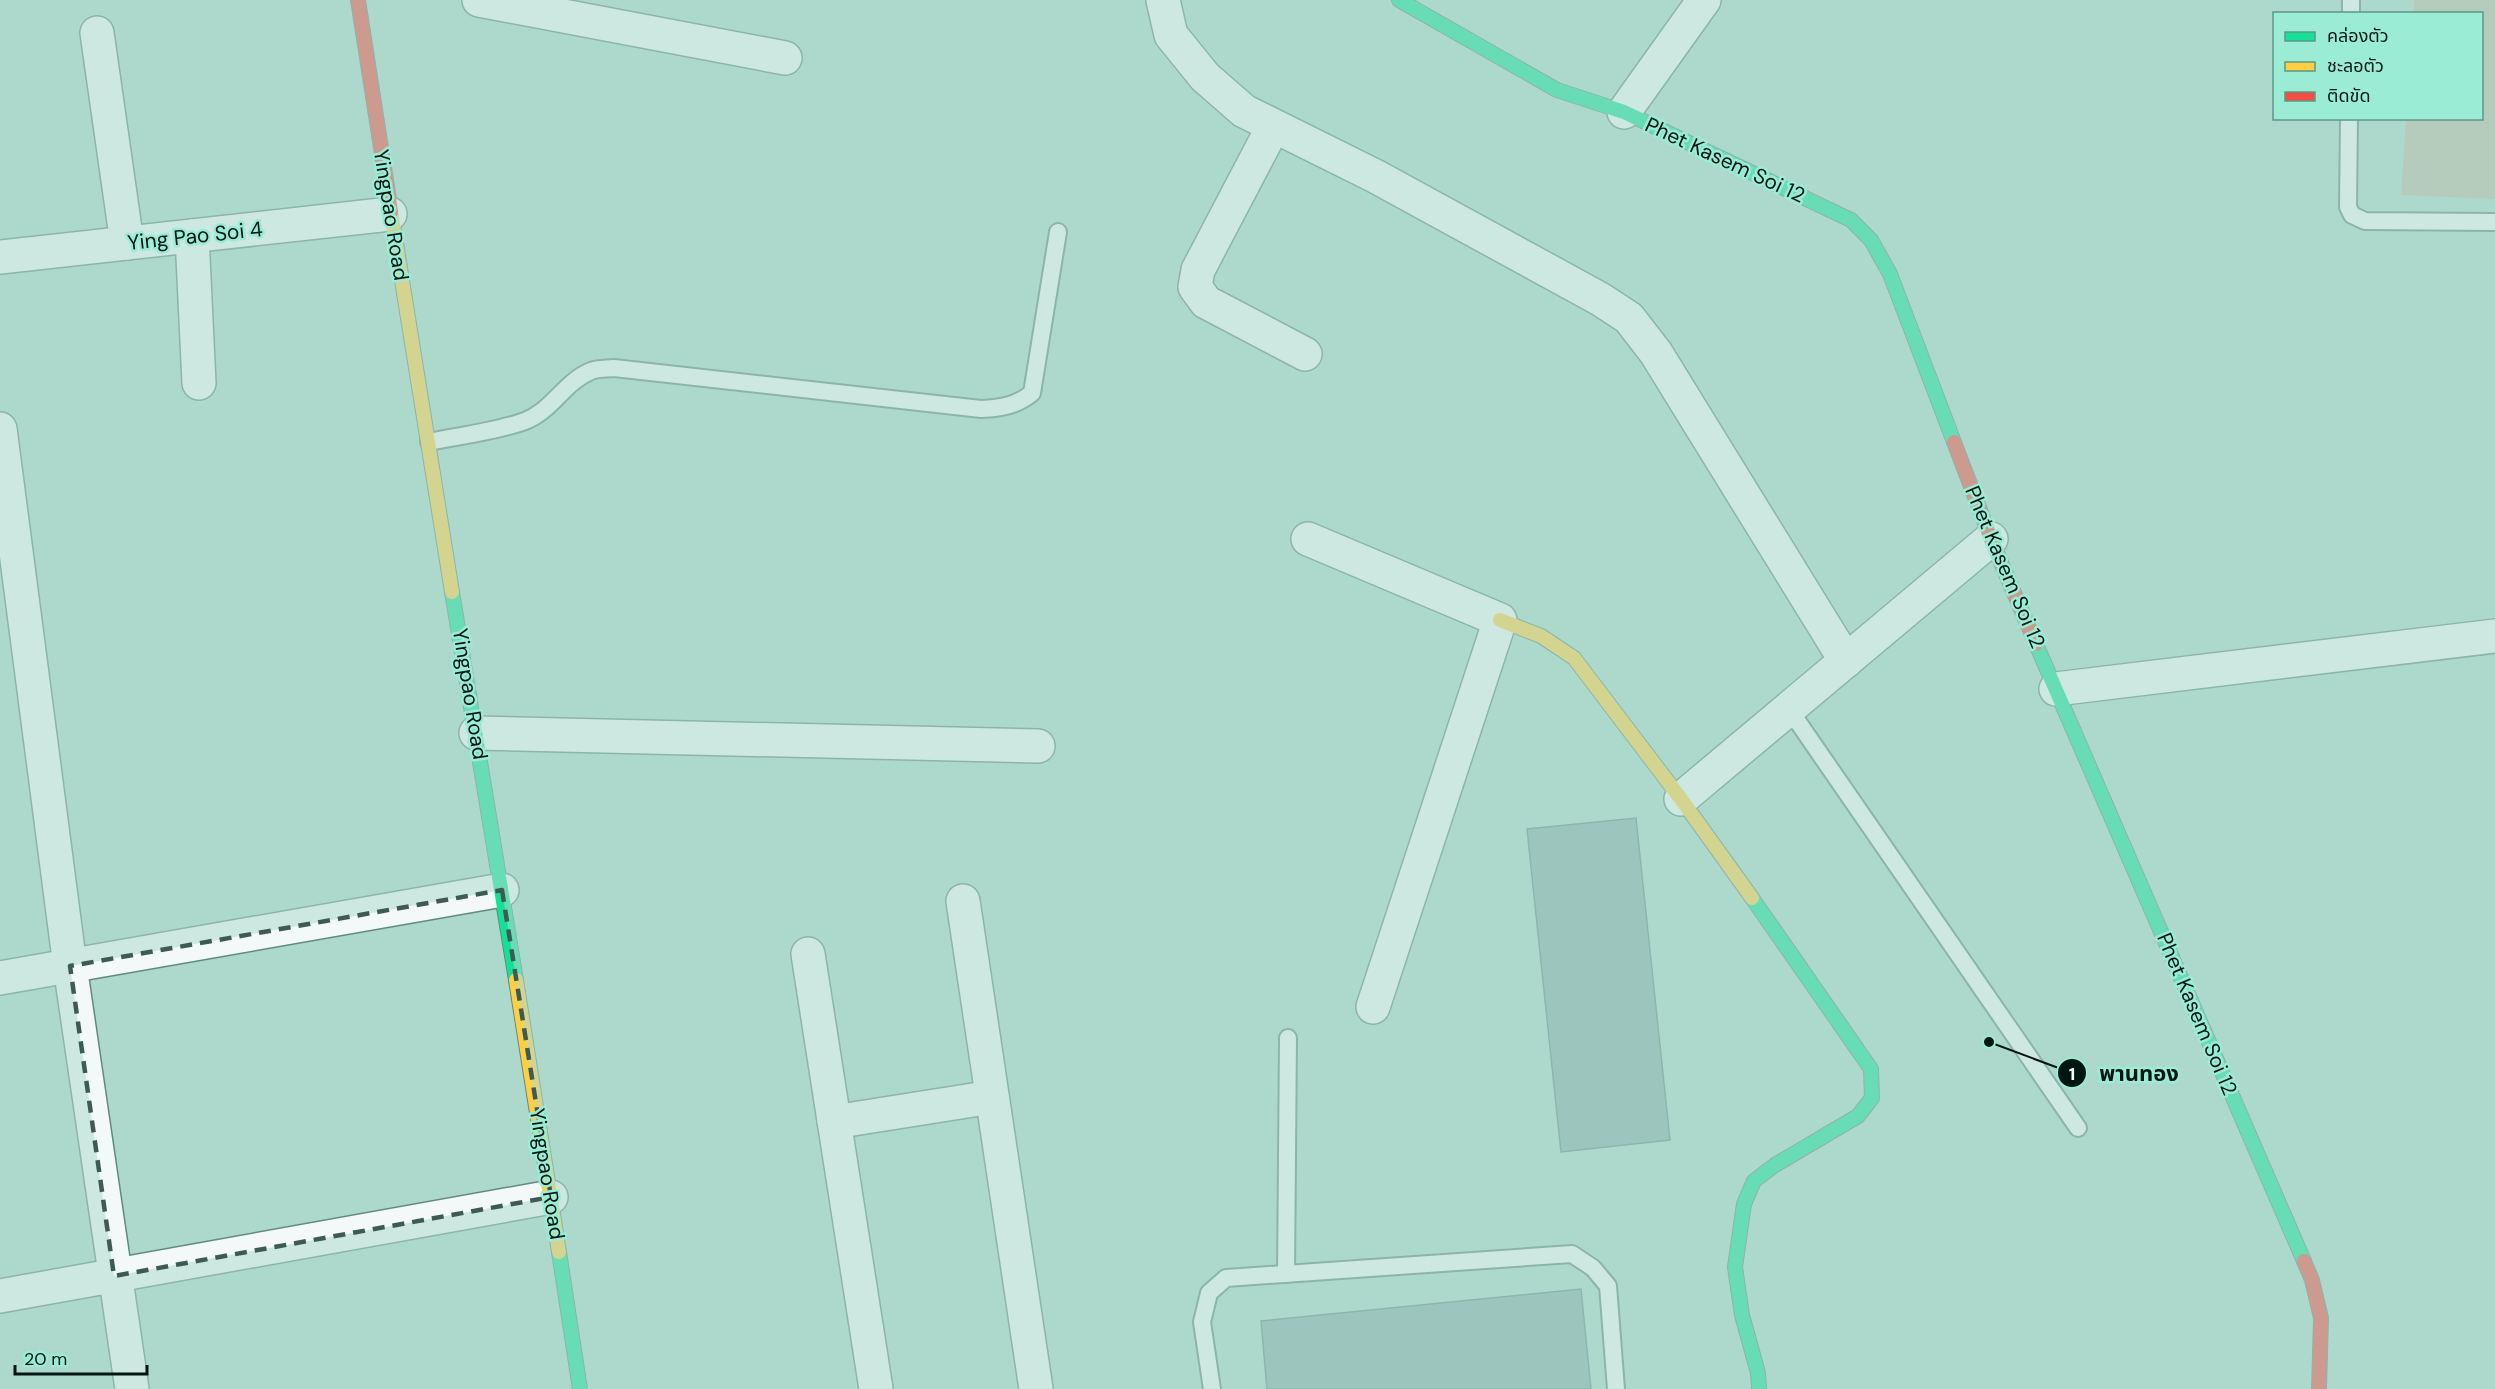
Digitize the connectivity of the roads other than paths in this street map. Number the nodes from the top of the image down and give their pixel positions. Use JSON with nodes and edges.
{"nodes":[{"id":1,"x":358,"y":0,"type":"edge"},
{"id":2,"x":479,"y":0,"type":"edge"},
{"id":3,"x":1163,"y":0,"type":"edge"},
{"id":4,"x":1399,"y":0,"type":"edge"},
{"id":5,"x":1704,"y":0,"type":"edge"},
{"id":6,"x":97,"y":33,"type":"dead end"},
{"id":7,"x":785,"y":58,"type":"dead end"},
{"id":8,"x":1624,"y":112,"type":"junction"},
{"id":9,"x":2349,"y":120,"type":"edge"},
{"id":10,"x":1273,"y":127,"type":"junction"},
{"id":11,"x":390,"y":214,"type":"junction"},
{"id":12,"x":2495,"y":222,"type":"edge"},
{"id":13,"x":1058,"y":232,"type":"dead end"},
{"id":14,"x":192,"y":236,"type":"junction"},
{"id":15,"x":127,"y":243,"type":"junction"},
{"id":16,"x":0,"y":257,"type":"edge"},
{"id":17,"x":1305,"y":354,"type":"dead end"},
{"id":18,"x":199,"y":383,"type":"dead end"},
{"id":19,"x":0,"y":429,"type":"edge"},
{"id":20,"x":429,"y":442,"type":"junction"},
{"id":21,"x":1308,"y":539,"type":"dead end"},
{"id":22,"x":1991,"y":539,"type":"junction"},
{"id":23,"x":1500,"y":620,"type":"junction"},
{"id":24,"x":2495,"y":636,"type":"edge"},
{"id":25,"x":1846,"y":661,"type":"junction"},
{"id":26,"x":2056,"y":689,"type":"junction"},
{"id":27,"x":1789,"y":709,"type":"junction"},
{"id":28,"x":476,"y":733,"type":"junction"},
{"id":29,"x":1038,"y":746,"type":"dead end"},
{"id":30,"x":1681,"y":799,"type":"junction"},
{"id":31,"x":502,"y":890,"type":"junction"},
{"id":32,"x":963,"y":901,"type":"dead end"},
{"id":33,"x":808,"y":954,"type":"dead end"},
{"id":34,"x":70,"y":966,"type":"junction"},
{"id":35,"x":0,"y":978,"type":"edge"},
{"id":36,"x":1373,"y":1007,"type":"dead end"},
{"id":37,"x":1288,"y":1038,"type":"dead end"},
{"id":38,"x":992,"y":1097,"type":"junction"},
{"id":39,"x":834,"y":1122,"type":"junction"},
{"id":40,"x":2078,"y":1128,"type":"dead end"},
{"id":41,"x":551,"y":1197,"type":"junction"},
{"id":42,"x":1286,"y":1274,"type":"junction"},
{"id":43,"x":114,"y":1276,"type":"junction"},
{"id":44,"x":0,"y":1296,"type":"edge"},
{"id":45,"x":132,"y":1389,"type":"edge"},
{"id":46,"x":580,"y":1389,"type":"edge"},
{"id":47,"x":876,"y":1389,"type":"edge"},
{"id":48,"x":1036,"y":1389,"type":"edge"},
{"id":49,"x":1212,"y":1389,"type":"edge"},
{"id":50,"x":1616,"y":1389,"type":"edge"},
{"id":51,"x":1758,"y":1389,"type":"edge"},
{"id":52,"x":2319,"y":1389,"type":"edge"}],
"edges":[{"from":1,"to":11,"type":"street","name":"Yingpao Road"},
{"from":2,"to":7,"type":"street"},
{"from":3,"to":10,"type":"street"},
{"from":4,"to":8,"type":"street","name":"Phet Kasem Soi 12"},
{"from":5,"to":8,"type":"street"},
{"from":6,"to":15,"type":"street"},
{"from":8,"to":22,"type":"street","name":"Phet Kasem Soi 12"},
{"from":9,"to":12,"type":"lane"},
{"from":10,"to":17,"type":"street"},
{"from":10,"to":25,"type":"street"},
{"from":11,"to":14,"type":"street","name":"Ying Pao Soi 4"},
{"from":11,"to":20,"type":"street","name":"Yingpao Road"},
{"from":13,"to":20,"type":"lane"},
{"from":14,"to":15,"type":"street","name":"Ying Pao Soi 4"},
{"from":14,"to":18,"type":"street"},
{"from":15,"to":16,"type":"street","name":"Ying Pao Soi 4"},
{"from":19,"to":34,"type":"street"},
{"from":20,"to":28,"type":"street","name":"Yingpao Road"},
{"from":21,"to":23,"type":"street"},
{"from":22,"to":25,"type":"street"},
{"from":22,"to":26,"type":"street","name":"Phet Kasem Soi 12"},
{"from":23,"to":30,"type":"street"},
{"from":23,"to":36,"type":"street"},
{"from":24,"to":26,"type":"street"},
{"from":25,"to":27,"type":"street"},
{"from":26,"to":52,"type":"street","name":"Phet Kasem Soi 12"},
{"from":27,"to":30,"type":"street"},
{"from":27,"to":40,"type":"lane"},
{"from":28,"to":29,"type":"street"},
{"from":28,"to":31,"type":"street","name":"Yingpao Road"},
{"from":30,"to":51,"type":"street"},
{"from":31,"to":34,"type":"street"},
{"from":31,"to":41,"type":"street","name":"Yingpao Road"},
{"from":32,"to":38,"type":"street"},
{"from":33,"to":39,"type":"street"},
{"from":34,"to":35,"type":"street"},
{"from":34,"to":43,"type":"street"},
{"from":37,"to":42,"type":"lane"},
{"from":38,"to":39,"type":"street"},
{"from":38,"to":48,"type":"street"},
{"from":39,"to":47,"type":"street"},
{"from":41,"to":43,"type":"street"},
{"from":41,"to":46,"type":"street","name":"Yingpao Road"},
{"from":42,"to":49,"type":"lane"},
{"from":42,"to":50,"type":"lane"},
{"from":43,"to":44,"type":"street"},
{"from":43,"to":45,"type":"street"}]}
